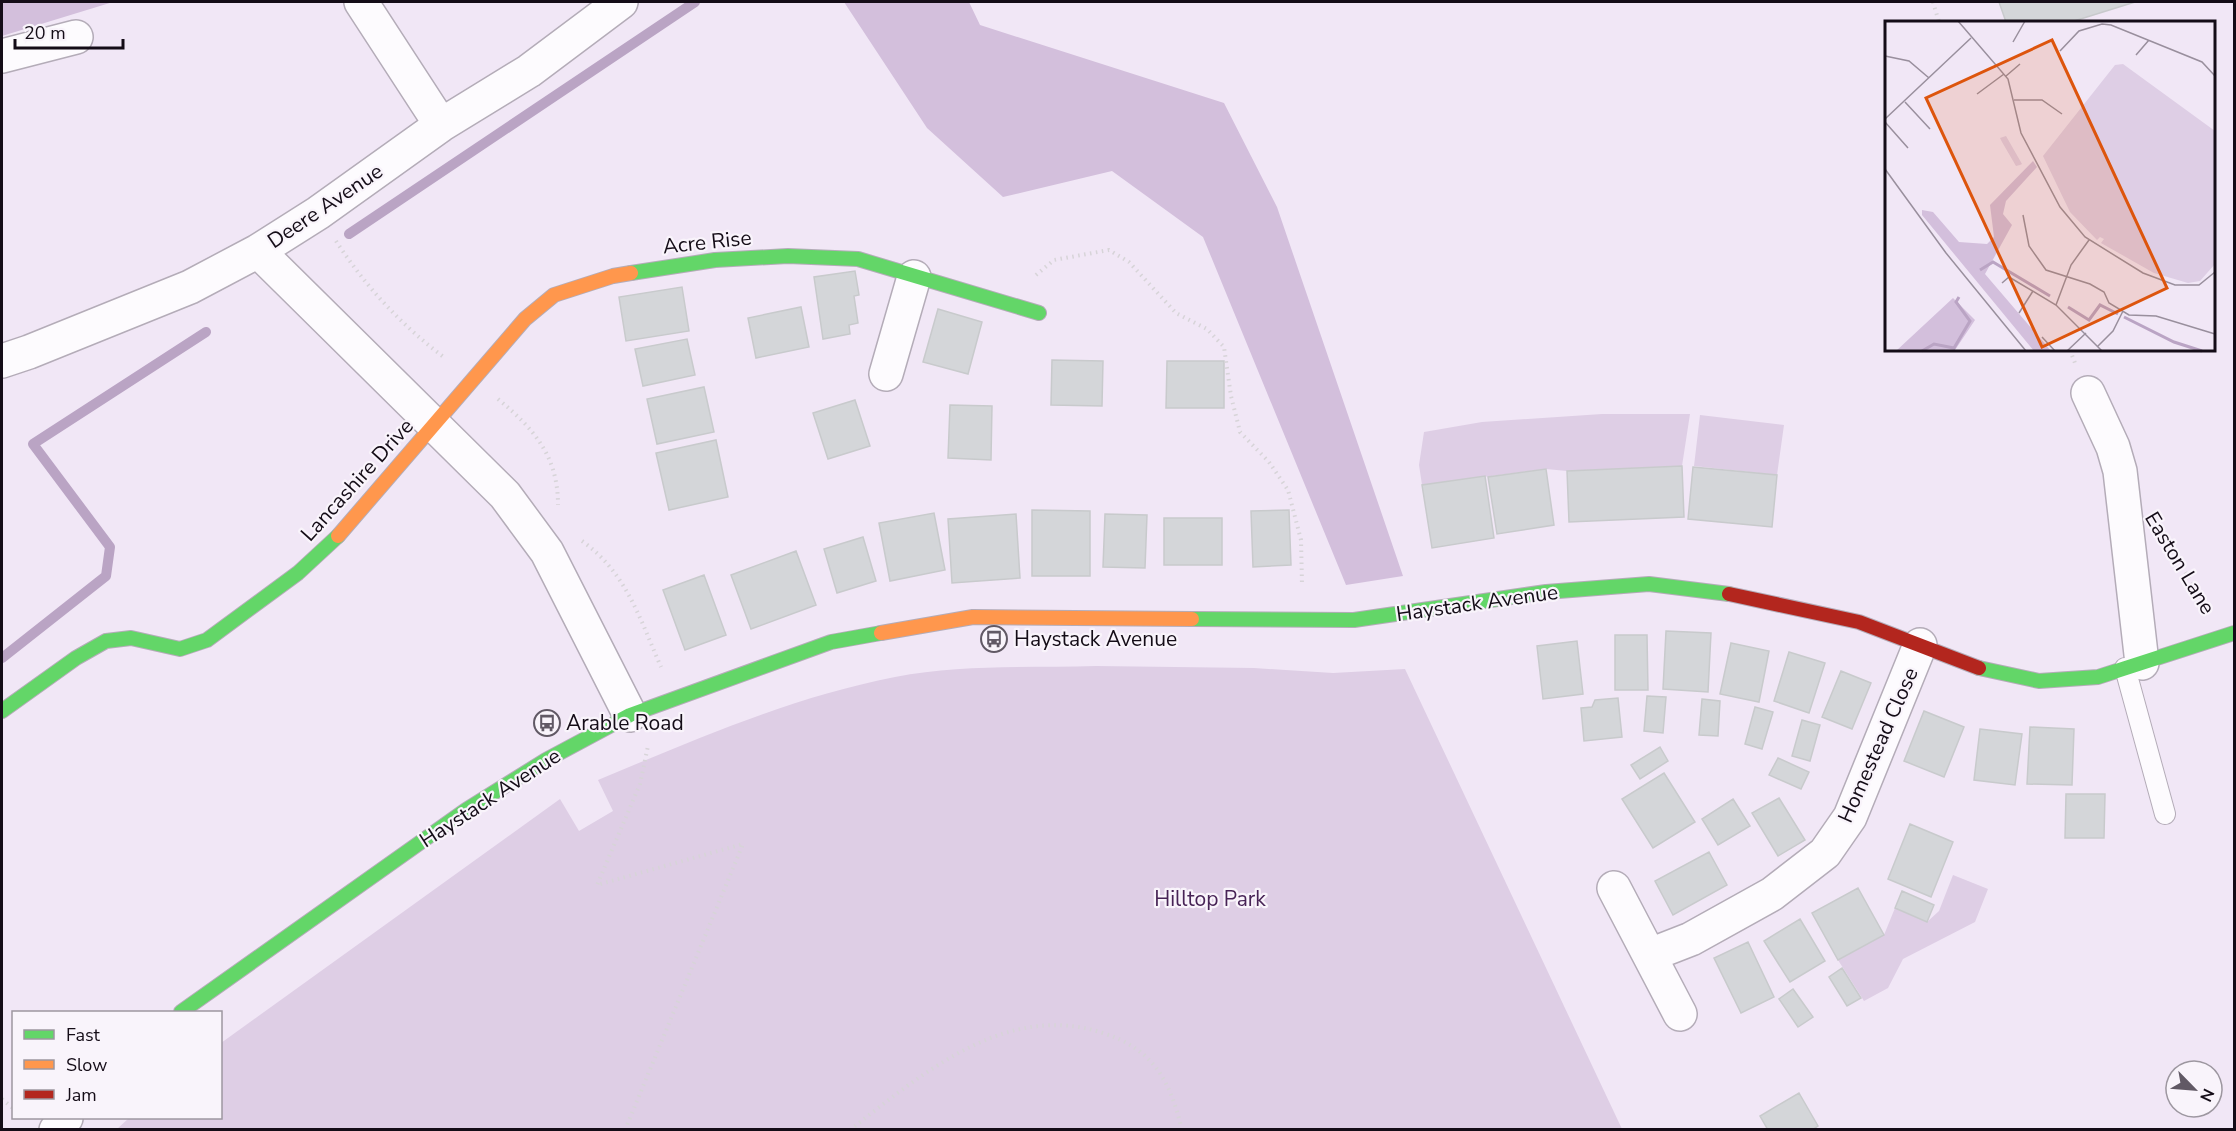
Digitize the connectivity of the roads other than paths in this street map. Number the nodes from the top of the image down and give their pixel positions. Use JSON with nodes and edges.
{"nodes":[{"id":1,"x":362,"y":2,"type":"edge"},
{"id":2,"x":621,"y":2,"type":"edge"},
{"id":3,"x":76,"y":37,"type":"dead end"},
{"id":4,"x":2,"y":56,"type":"edge"},
{"id":5,"x":441,"y":125,"type":"junction"},
{"id":6,"x":258,"y":251,"type":"junction"},
{"id":7,"x":914,"y":277,"type":"junction"},
{"id":8,"x":1039,"y":313,"type":"dead end"},
{"id":9,"x":2,"y":361,"type":"edge"},
{"id":10,"x":886,"y":374,"type":"dead end"},
{"id":11,"x":2088,"y":393,"type":"dead end"},
{"id":12,"x":434,"y":425,"type":"junction"},
{"id":13,"x":2229,"y":634,"type":"edge"},
{"id":14,"x":1920,"y":645,"type":"junction"},
{"id":15,"x":2134,"y":666,"type":"junction"},
{"id":16,"x":2,"y":711,"type":"edge"},
{"id":17,"x":630,"y":715,"type":"junction"},
{"id":18,"x":2165,"y":814,"type":"dead end"},
{"id":19,"x":1614,"y":888,"type":"dead end"},
{"id":20,"x":1650,"y":955,"type":"junction"},
{"id":21,"x":182,"y":1011,"type":"edge"},
{"id":22,"x":1680,"y":1014,"type":"dead end"}],
"edges":[{"from":1,"to":5,"type":"street"},
{"from":2,"to":5,"type":"street","name":"Deere Avenue"},
{"from":3,"to":4,"type":"street"},
{"from":5,"to":6,"type":"street","name":"Deere Avenue"},
{"from":6,"to":9,"type":"street","name":"Deere Avenue"},
{"from":6,"to":12,"type":"street"},
{"from":7,"to":8,"type":"street","name":"Acre Rise"},
{"from":7,"to":10,"type":"street"},
{"from":7,"to":12,"type":"street","name":"Acre Rise"},
{"from":11,"to":15,"type":"street","name":"Easton Lane"},
{"from":12,"to":16,"type":"street","name":"Lancashire Drive"},
{"from":12,"to":17,"type":"street"},
{"from":13,"to":15,"type":"street","name":"Haystack Avenue"},
{"from":14,"to":15,"type":"street","name":"Haystack Avenue"},
{"from":14,"to":17,"type":"street","name":"Haystack Avenue"},
{"from":14,"to":20,"type":"street","name":"Homestead Close"},
{"from":15,"to":18,"type":"lane"},
{"from":17,"to":21,"type":"street","name":"Haystack Avenue"},
{"from":19,"to":20,"type":"street"},
{"from":20,"to":22,"type":"street"}]}
